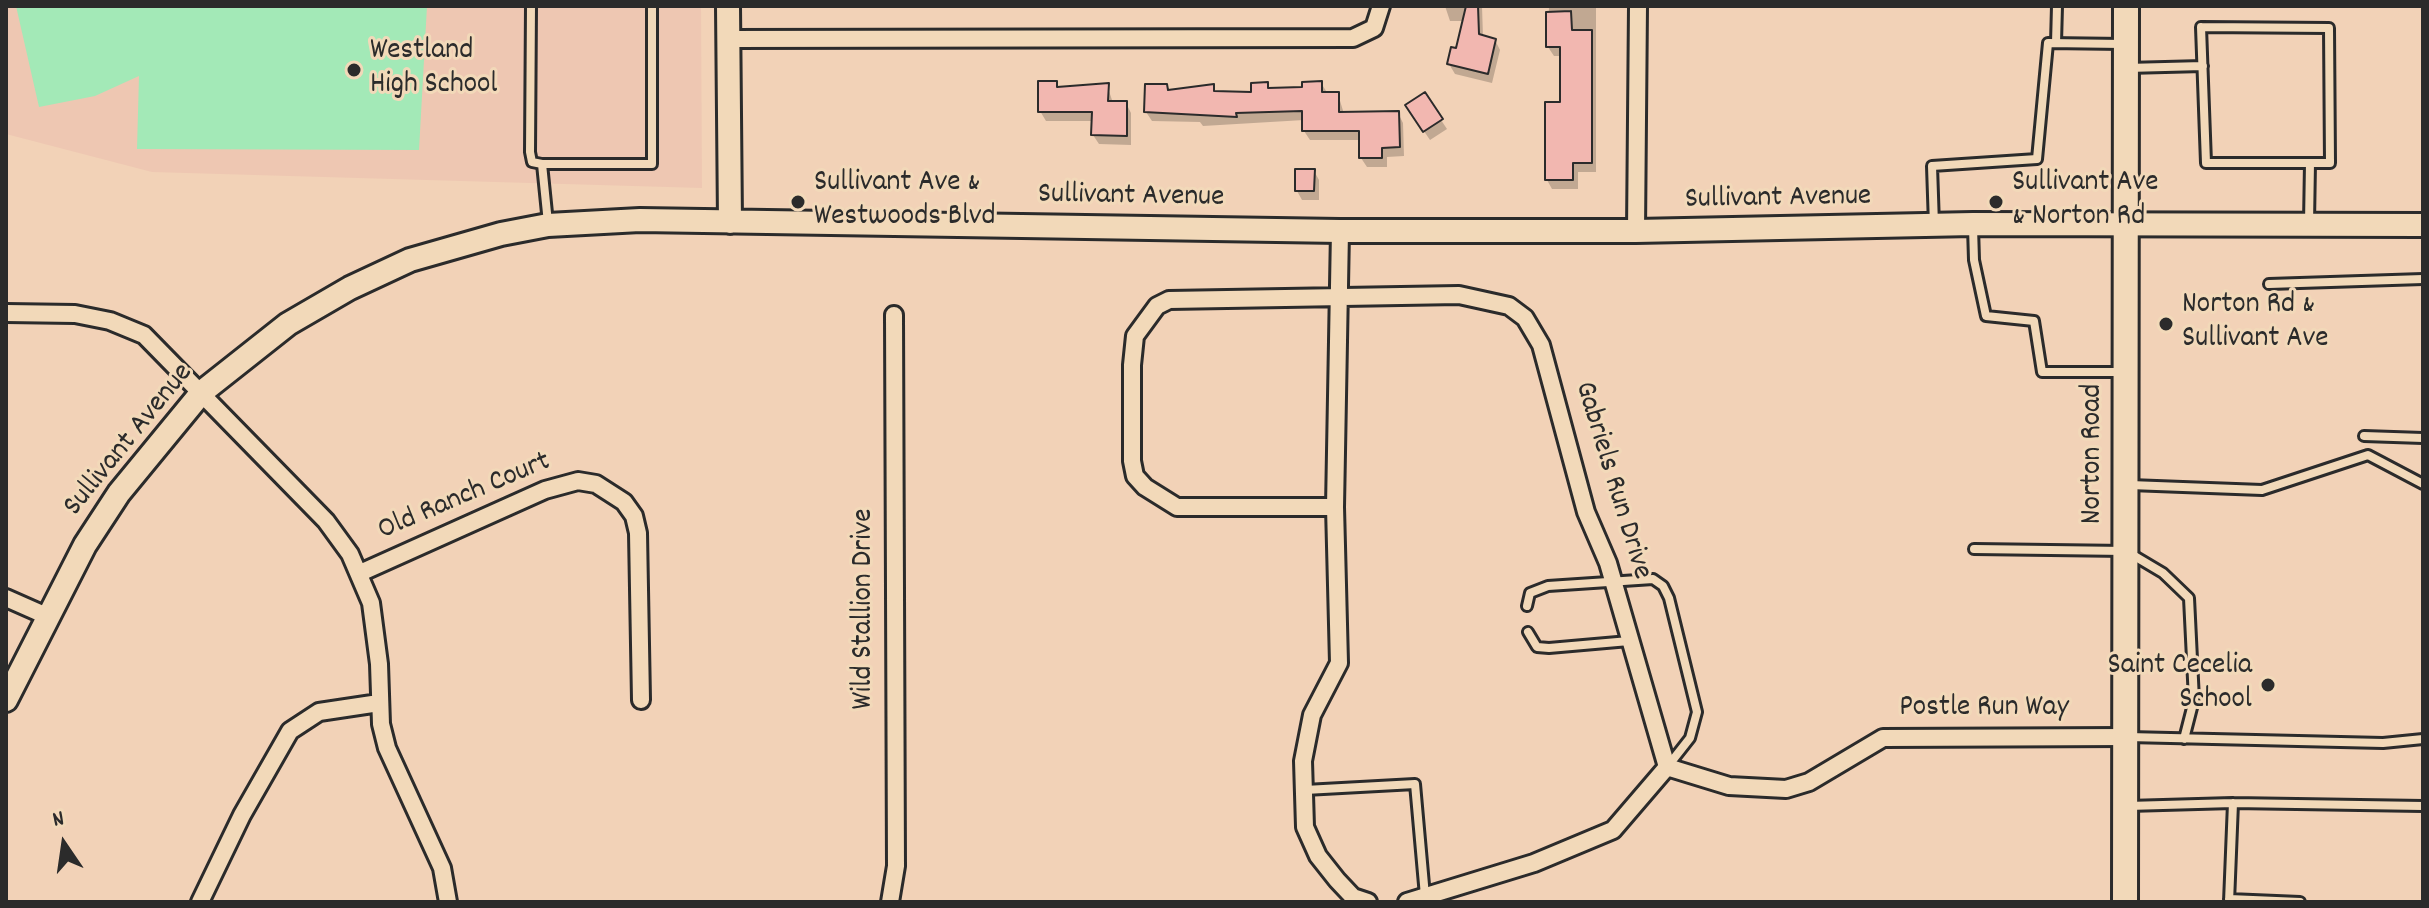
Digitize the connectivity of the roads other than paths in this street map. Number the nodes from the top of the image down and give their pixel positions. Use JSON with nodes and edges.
{"nodes":[{"id":1,"x":531,"y":6,"type":"edge"},
{"id":2,"x":652,"y":6,"type":"edge"},
{"id":3,"x":728,"y":6,"type":"edge"},
{"id":4,"x":1381,"y":6,"type":"edge"},
{"id":5,"x":1638,"y":6,"type":"edge"},
{"id":6,"x":2057,"y":6,"type":"edge"},
{"id":7,"x":2126,"y":6,"type":"edge"},
{"id":8,"x":729,"y":39,"type":"junction"},
{"id":9,"x":2056,"y":43,"type":"junction"},
{"id":10,"x":2127,"y":56,"type":"junction"},
{"id":11,"x":2203,"y":66,"type":"junction"},
{"id":12,"x":2310,"y":163,"type":"junction"},
{"id":13,"x":542,"y":164,"type":"junction"},
{"id":14,"x":730,"y":222,"type":"junction"},
{"id":15,"x":2127,"y":223,"type":"junction"},
{"id":16,"x":1973,"y":224,"type":"junction"},
{"id":17,"x":2309,"y":224,"type":"junction"},
{"id":18,"x":548,"y":225,"type":"junction"},
{"id":19,"x":2423,"y":225,"type":"edge"},
{"id":20,"x":1934,"y":226,"type":"junction"},
{"id":21,"x":1340,"y":231,"type":"junction"},
{"id":22,"x":1636,"y":231,"type":"junction"},
{"id":23,"x":2423,"y":279,"type":"edge"},
{"id":24,"x":2269,"y":284,"type":"dead end"},
{"id":25,"x":1338,"y":298,"type":"junction"},
{"id":26,"x":6,"y":313,"type":"edge"},
{"id":27,"x":894,"y":315,"type":"dead end"},
{"id":28,"x":2127,"y":372,"type":"junction"},
{"id":29,"x":202,"y":392,"type":"junction"},
{"id":30,"x":2364,"y":436,"type":"dead end"},
{"id":31,"x":2423,"y":438,"type":"edge"},
{"id":32,"x":2423,"y":484,"type":"edge"},
{"id":33,"x":2126,"y":485,"type":"junction"},
{"id":34,"x":1335,"y":507,"type":"junction"},
{"id":35,"x":1974,"y":549,"type":"dead end"},
{"id":36,"x":2126,"y":551,"type":"junction"},
{"id":37,"x":360,"y":573,"type":"junction"},
{"id":38,"x":1613,"y":583,"type":"junction"},
{"id":39,"x":6,"y":598,"type":"edge"},
{"id":40,"x":1527,"y":606,"type":"dead end"},
{"id":41,"x":49,"y":617,"type":"junction"},
{"id":42,"x":1528,"y":632,"type":"dead end"},
{"id":43,"x":1629,"y":641,"type":"junction"},
{"id":44,"x":6,"y":700,"type":"edge"},
{"id":45,"x":641,"y":700,"type":"dead end"},
{"id":46,"x":379,"y":703,"type":"junction"},
{"id":47,"x":2126,"y":737,"type":"junction"},
{"id":48,"x":2184,"y":739,"type":"junction"},
{"id":49,"x":2423,"y":739,"type":"edge"},
{"id":50,"x":1667,"y":767,"type":"junction"},
{"id":51,"x":1304,"y":790,"type":"junction"},
{"id":52,"x":2233,"y":803,"type":"junction"},
{"id":53,"x":2423,"y":806,"type":"edge"},
{"id":54,"x":2125,"y":807,"type":"junction"},
{"id":55,"x":1425,"y":896,"type":"junction"},
{"id":56,"x":2229,"y":901,"type":"edge"},
{"id":57,"x":200,"y":902,"type":"edge"},
{"id":58,"x":448,"y":902,"type":"edge"},
{"id":59,"x":890,"y":902,"type":"edge"},
{"id":60,"x":1368,"y":902,"type":"edge"},
{"id":61,"x":1407,"y":902,"type":"edge"},
{"id":62,"x":2125,"y":902,"type":"edge"},
{"id":63,"x":2300,"y":902,"type":"edge"}],
"edges":[{"from":1,"to":13,"type":"lane"},
{"from":2,"to":13,"type":"lane"},
{"from":3,"to":8,"type":"street"},
{"from":4,"to":8,"type":"street"},
{"from":5,"to":22,"type":"street"},
{"from":6,"to":9,"type":"lane"},
{"from":7,"to":10,"type":"main road","name":"Norton Road"},
{"from":8,"to":14,"type":"street"},
{"from":9,"to":10,"type":"lane"},
{"from":9,"to":20,"type":"lane"},
{"from":10,"to":11,"type":"lane"},
{"from":10,"to":15,"type":"main road","name":"Norton Road"},
{"from":11,"to":12,"type":"lane"},
{"from":11,"to":12,"type":"lane"},
{"from":12,"to":17,"type":"lane"},
{"from":13,"to":18,"type":"lane"},
{"from":14,"to":18,"type":"street","name":"Sullivant Avenue"},
{"from":14,"to":21,"type":"street","name":"Sullivant Avenue"},
{"from":15,"to":16,"type":"street","name":"Sullivant Avenue"},
{"from":15,"to":17,"type":"street","name":"Sullivant Avenue"},
{"from":15,"to":28,"type":"main road","name":"Norton Road"},
{"from":16,"to":20,"type":"street","name":"Sullivant Avenue"},
{"from":16,"to":28,"type":"lane"},
{"from":17,"to":19,"type":"street","name":"Sullivant Avenue"},
{"from":18,"to":29,"type":"street","name":"Sullivant Avenue"},
{"from":20,"to":22,"type":"street","name":"Sullivant Avenue"},
{"from":21,"to":22,"type":"street","name":"Sullivant Avenue"},
{"from":21,"to":25,"type":"street"},
{"from":23,"to":24,"type":"lane"},
{"from":25,"to":34,"type":"street"},
{"from":25,"to":34,"type":"street","name":"Gabriels Run Drive"},
{"from":25,"to":38,"type":"street","name":"Gabriels Run Drive"},
{"from":26,"to":29,"type":"street"},
{"from":27,"to":59,"type":"street","name":"Wild Stallion Drive"},
{"from":28,"to":33,"type":"main road","name":"Norton Road"},
{"from":29,"to":37,"type":"street"},
{"from":29,"to":41,"type":"street","name":"Sullivant Avenue"},
{"from":30,"to":31,"type":"lane"},
{"from":32,"to":33,"type":"lane"},
{"from":33,"to":36,"type":"main road","name":"Norton Road"},
{"from":34,"to":51,"type":"street"},
{"from":35,"to":36,"type":"lane"},
{"from":36,"to":47,"type":"main road","name":"Norton Road"},
{"from":36,"to":48,"type":"lane"},
{"from":37,"to":45,"type":"street","name":"Old Ranch Court"},
{"from":37,"to":46,"type":"street"},
{"from":38,"to":40,"type":"lane"},
{"from":38,"to":43,"type":"street","name":"Gabriels Run Drive"},
{"from":38,"to":50,"type":"lane"},
{"from":39,"to":41,"type":"street"},
{"from":41,"to":44,"type":"street","name":"Sullivant Avenue"},
{"from":42,"to":43,"type":"lane"},
{"from":43,"to":50,"type":"street","name":"Gabriels Run Drive"},
{"from":46,"to":57,"type":"street"},
{"from":46,"to":58,"type":"street"},
{"from":47,"to":48,"type":"lane"},
{"from":47,"to":50,"type":"street","name":"Postle Run Way"},
{"from":47,"to":54,"type":"main road","name":"Norton Road"},
{"from":48,"to":49,"type":"lane"},
{"from":50,"to":55,"type":"street"},
{"from":51,"to":55,"type":"lane"},
{"from":51,"to":60,"type":"street"},
{"from":52,"to":53,"type":"lane"},
{"from":52,"to":54,"type":"lane"},
{"from":52,"to":56,"type":"lane"},
{"from":54,"to":62,"type":"main road","name":"Norton Road"},
{"from":55,"to":61,"type":"street"},
{"from":56,"to":63,"type":"lane"}]}
